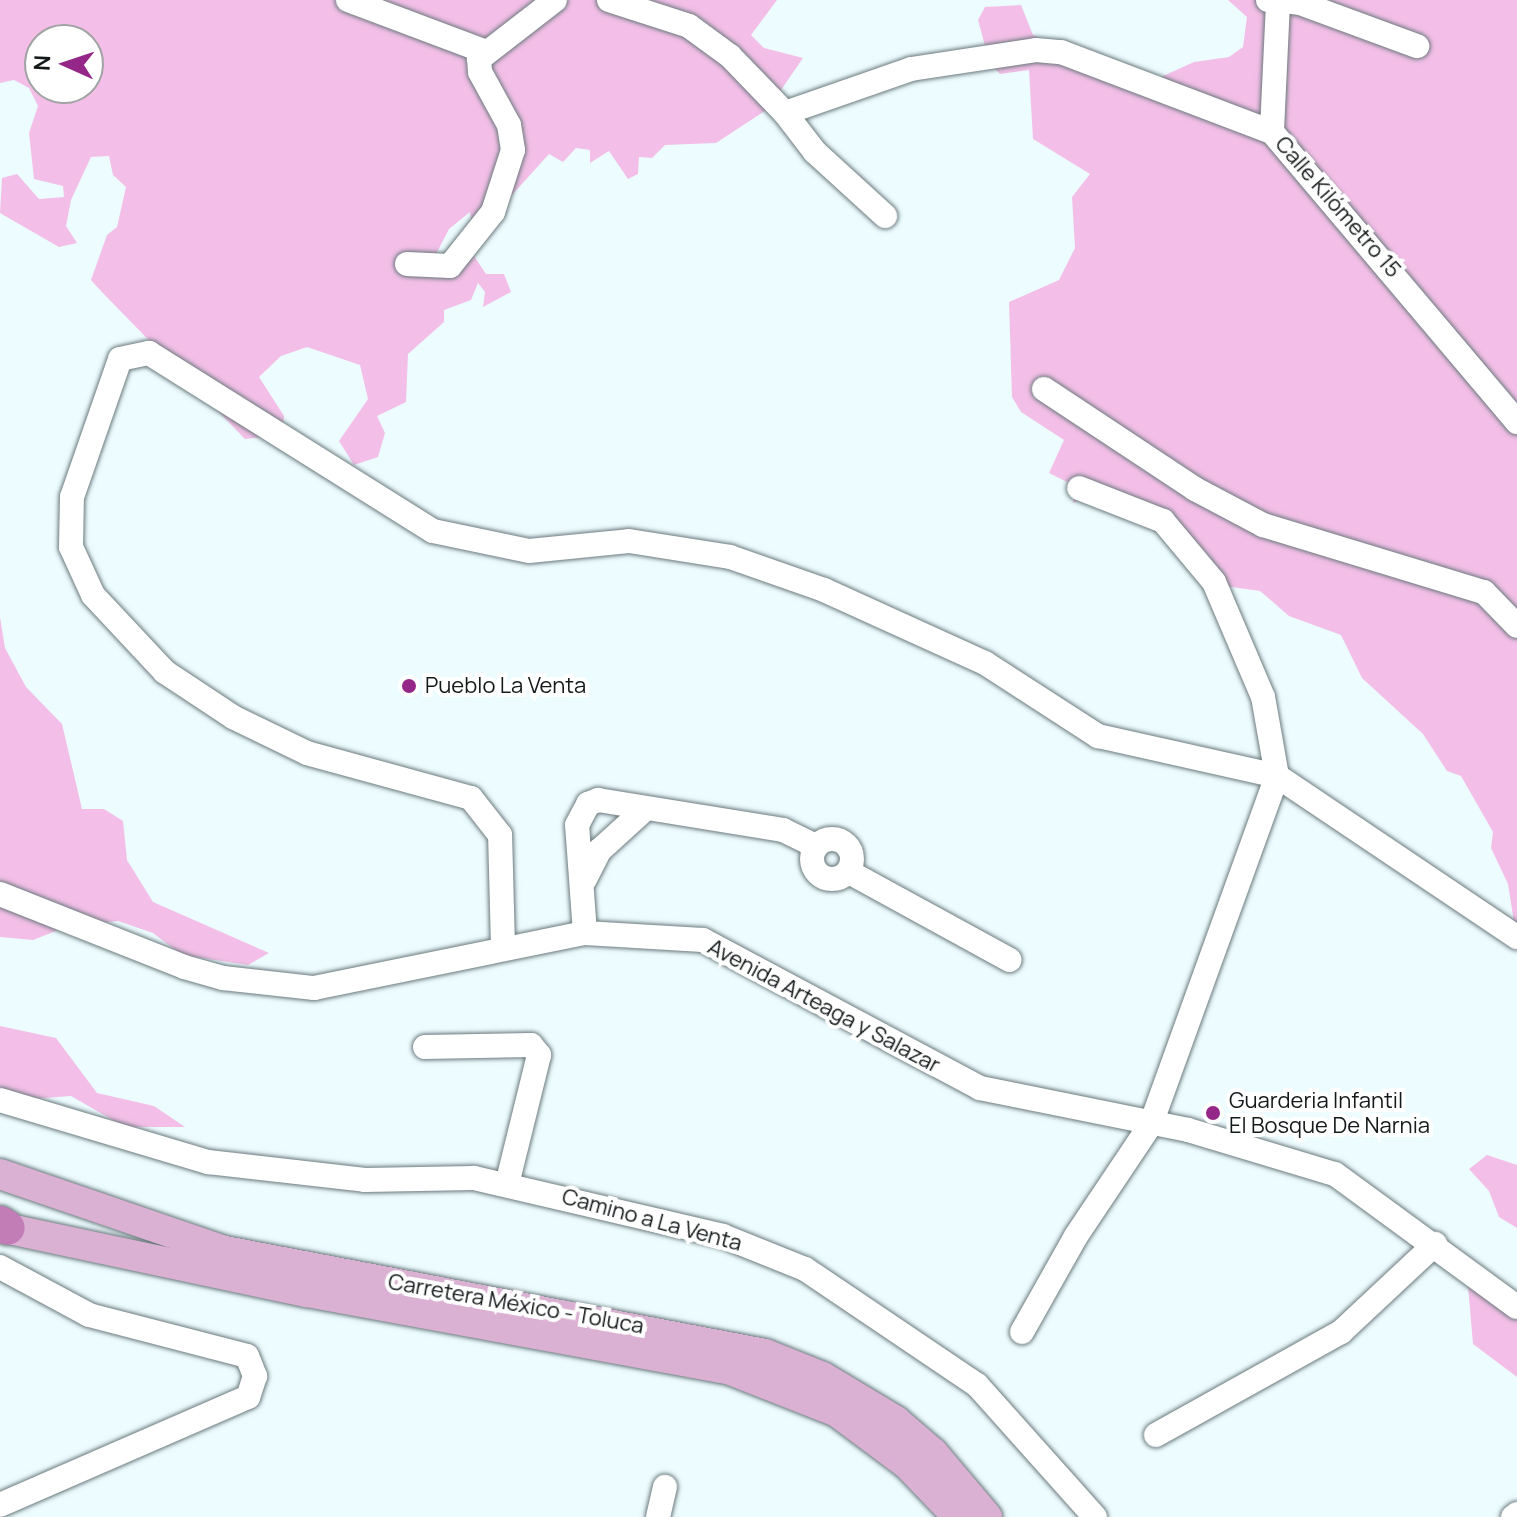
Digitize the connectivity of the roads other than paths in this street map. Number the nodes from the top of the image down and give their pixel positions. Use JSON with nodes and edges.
{"nodes":[{"id":1,"x":348,"y":0,"type":"edge"},
{"id":2,"x":555,"y":0,"type":"edge"},
{"id":3,"x":609,"y":0,"type":"edge"},
{"id":4,"x":1273,"y":2,"type":"edge"},
{"id":5,"x":1417,"y":46,"type":"dead end"},
{"id":6,"x":484,"y":51,"type":"junction"},
{"id":7,"x":785,"y":113,"type":"junction"},
{"id":8,"x":1272,"y":132,"type":"junction"},
{"id":9,"x":885,"y":216,"type":"dead end"},
{"id":10,"x":407,"y":264,"type":"dead end"},
{"id":11,"x":1044,"y":389,"type":"dead end"},
{"id":12,"x":1517,"y":422,"type":"edge"},
{"id":13,"x":1079,"y":488,"type":"dead end"},
{"id":14,"x":1517,"y":626,"type":"edge"},
{"id":15,"x":1277,"y":776,"type":"junction"},
{"id":16,"x":644,"y":810,"type":"junction"},
{"id":17,"x":585,"y":879,"type":"junction"},
{"id":18,"x":0,"y":894,"type":"edge"},
{"id":19,"x":585,"y":933,"type":"junction"},
{"id":20,"x":1517,"y":937,"type":"edge"},
{"id":21,"x":503,"y":947,"type":"junction"},
{"id":22,"x":1010,"y":960,"type":"dead end"},
{"id":23,"x":425,"y":1047,"type":"dead end"},
{"id":24,"x":0,"y":1100,"type":"edge"},
{"id":25,"x":1151,"y":1124,"type":"junction"},
{"id":26,"x":0,"y":1174,"type":"edge"},
{"id":27,"x":507,"y":1184,"type":"junction"},
{"id":28,"x":3,"y":1226,"type":"edge"},
{"id":29,"x":1435,"y":1244,"type":"junction"},
{"id":30,"x":0,"y":1267,"type":"edge"},
{"id":31,"x":1517,"y":1307,"type":"edge"},
{"id":32,"x":1022,"y":1332,"type":"dead end"},
{"id":33,"x":1156,"y":1435,"type":"dead end"},
{"id":34,"x":665,"y":1487,"type":"dead end"},
{"id":35,"x":0,"y":1505,"type":"edge"},
{"id":36,"x":658,"y":1517,"type":"edge"},
{"id":37,"x":958,"y":1517,"type":"edge"},
{"id":38,"x":987,"y":1517,"type":"edge"},
{"id":39,"x":1095,"y":1517,"type":"edge"}],
"edges":[{"from":1,"to":6,"type":"street"},
{"from":2,"to":6,"type":"street"},
{"from":3,"to":7,"type":"street"},
{"from":4,"to":5,"type":"street","name":"Calle Kilómetro 15"},
{"from":4,"to":8,"type":"street","name":"Calle Kilómetro 15"},
{"from":6,"to":10,"type":"street"},
{"from":7,"to":8,"type":"street"},
{"from":7,"to":9,"type":"street"},
{"from":8,"to":12,"type":"street","name":"Calle Kilómetro 15"},
{"from":11,"to":14,"type":"street"},
{"from":13,"to":15,"type":"street"},
{"from":15,"to":20,"type":"street"},
{"from":15,"to":21,"type":"street"},
{"from":15,"to":25,"type":"street"},
{"from":16,"to":17,"type":"street"},
{"from":16,"to":17,"type":"street"},
{"from":16,"to":22,"type":"street"},
{"from":17,"to":19,"type":"street"},
{"from":18,"to":21,"type":"street","name":"Avenida Arteaga y Salazar"},
{"from":19,"to":21,"type":"street","name":"Avenida Arteaga y Salazar"},
{"from":19,"to":25,"type":"street","name":"Avenida Arteaga y Salazar"},
{"from":23,"to":27,"type":"street"},
{"from":24,"to":27,"type":"street","name":"Camino a La Venta"},
{"from":25,"to":29,"type":"street","name":"Avenida Arteaga y Salazar"},
{"from":25,"to":32,"type":"street"},
{"from":26,"to":38,"type":"main road","name":"Carretera México - Toluca"},
{"from":27,"to":39,"type":"street","name":"Camino a La Venta"},
{"from":28,"to":37,"type":"main road","name":"Carretera México - Toluca"},
{"from":29,"to":31,"type":"street","name":"Avenida Arteaga y Salazar"},
{"from":29,"to":33,"type":"street"},
{"from":30,"to":35,"type":"street"},
{"from":34,"to":36,"type":"street"}]}
